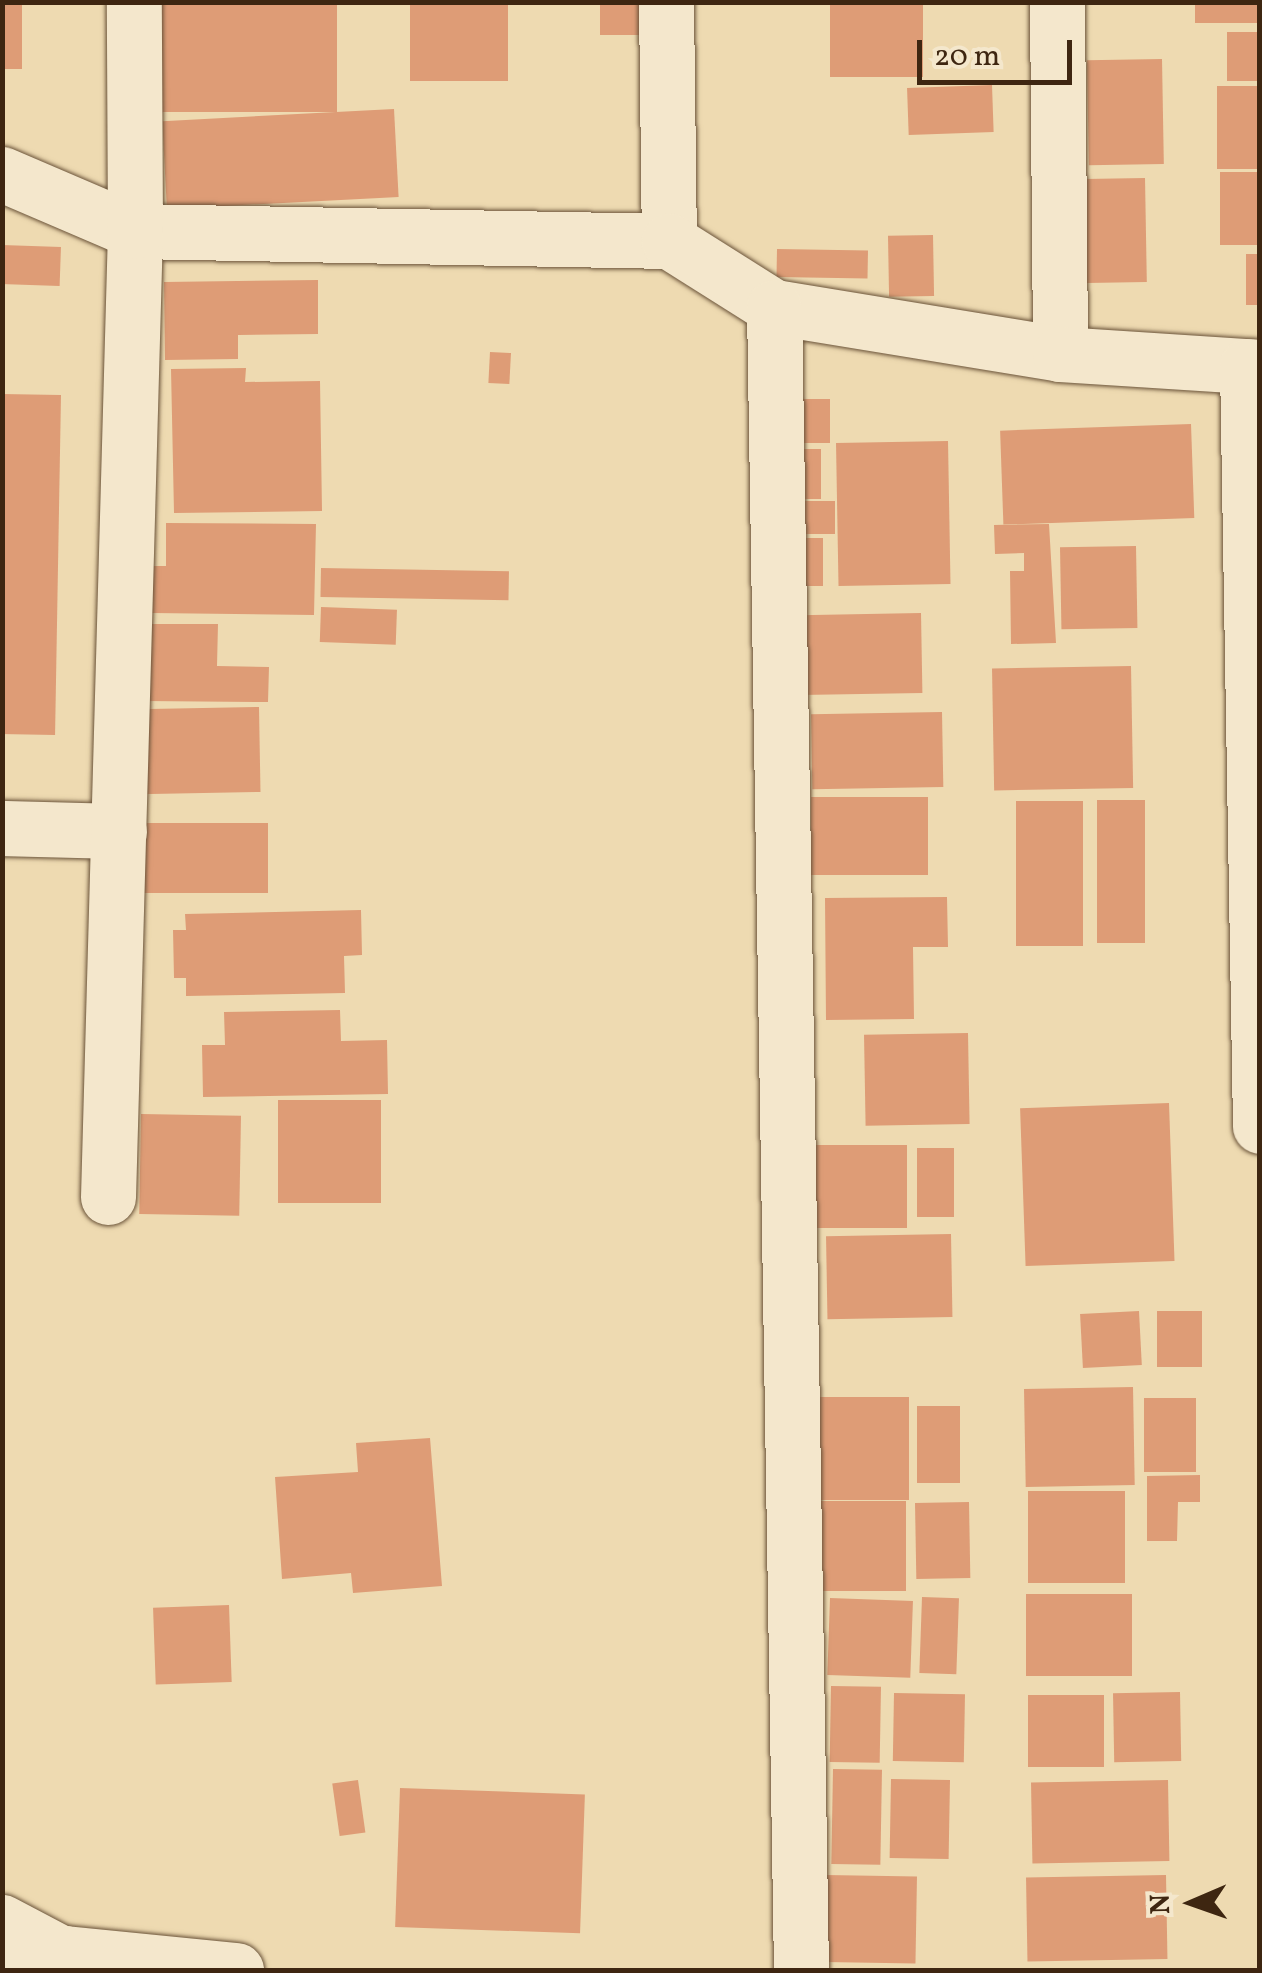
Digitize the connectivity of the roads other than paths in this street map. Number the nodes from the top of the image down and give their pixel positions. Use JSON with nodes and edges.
{"nodes":[{"id":1,"x":134,"y":2,"type":"edge"},
{"id":2,"x":666,"y":2,"type":"edge"},
{"id":3,"x":1057,"y":2,"type":"edge"},
{"id":4,"x":2,"y":174,"type":"edge"},
{"id":5,"x":136,"y":231,"type":"junction"},
{"id":6,"x":669,"y":241,"type":"junction"},
{"id":7,"x":774,"y":307,"type":"junction"},
{"id":8,"x":1060,"y":354,"type":"junction"},
{"id":9,"x":1253,"y":366,"type":"edge"},
{"id":10,"x":2,"y":828,"type":"edge"},
{"id":11,"x":118,"y":831,"type":"junction"},
{"id":12,"x":1260,"y":1126,"type":"edge"},
{"id":13,"x":108,"y":1197,"type":"dead end"},
{"id":14,"x":2,"y":1922,"type":"edge"},
{"id":15,"x":2,"y":1954,"type":"edge"},
{"id":16,"x":79,"y":1962,"type":"edge"},
{"id":17,"x":236,"y":1970,"type":"edge"},
{"id":18,"x":801,"y":1970,"type":"edge"}],
"edges":[{"from":1,"to":5,"type":"street"},
{"from":2,"to":6,"type":"street"},
{"from":3,"to":8,"type":"street"},
{"from":4,"to":5,"type":"street"},
{"from":5,"to":6,"type":"street"},
{"from":5,"to":11,"type":"street"},
{"from":6,"to":7,"type":"street"},
{"from":7,"to":8,"type":"street"},
{"from":7,"to":18,"type":"street"},
{"from":8,"to":9,"type":"street"},
{"from":9,"to":12,"type":"street"},
{"from":10,"to":11,"type":"street"},
{"from":11,"to":13,"type":"street"},
{"from":14,"to":16,"type":"street"},
{"from":15,"to":16,"type":"street"},
{"from":16,"to":17,"type":"street"}]}
